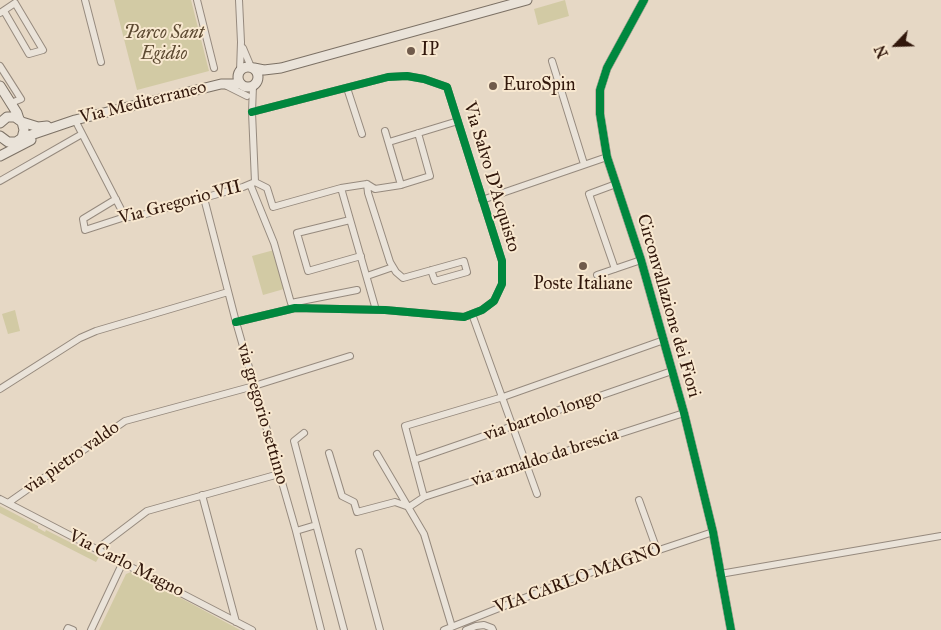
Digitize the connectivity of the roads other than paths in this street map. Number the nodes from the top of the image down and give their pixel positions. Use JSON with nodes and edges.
{"nodes":[{"id":1,"x":85,"y":0,"type":"edge"},
{"id":2,"x":197,"y":0,"type":"edge"},
{"id":3,"x":239,"y":0,"type":"edge"},
{"id":4,"x":516,"y":0,"type":"edge"},
{"id":5,"x":527,"y":0,"type":"edge"},
{"id":6,"x":644,"y":0,"type":"edge"},
{"id":7,"x":507,"y":5,"type":"junction"},
{"id":8,"x":2,"y":12,"type":"edge"},
{"id":9,"x":241,"y":42,"type":"junction"},
{"id":10,"x":552,"y":60,"type":"dead end"},
{"id":11,"x":101,"y":62,"type":"dead end"},
{"id":12,"x":0,"y":66,"type":"edge"},
{"id":13,"x":214,"y":68,"type":"dead end"},
{"id":14,"x":252,"y":68,"type":"junction"},
{"id":15,"x":281,"y":68,"type":"junction"},
{"id":16,"x":239,"y":73,"type":"junction"},
{"id":17,"x":222,"y":84,"type":"junction"},
{"id":18,"x":249,"y":84,"type":"junction"},
{"id":19,"x":0,"y":86,"type":"edge"},
{"id":20,"x":347,"y":88,"type":"junction"},
{"id":21,"x":247,"y":96,"type":"junction"},
{"id":22,"x":11,"y":103,"type":"junction"},
{"id":23,"x":252,"y":112,"type":"junction"},
{"id":24,"x":20,"y":120,"type":"junction"},
{"id":25,"x":75,"y":120,"type":"junction"},
{"id":26,"x":458,"y":121,"type":"junction"},
{"id":27,"x":0,"y":123,"type":"edge"},
{"id":28,"x":65,"y":123,"type":"junction"},
{"id":29,"x":385,"y":131,"type":"dead end"},
{"id":30,"x":418,"y":133,"type":"junction"},
{"id":31,"x":82,"y":134,"type":"junction"},
{"id":32,"x":362,"y":134,"type":"dead end"},
{"id":33,"x":0,"y":136,"type":"edge"},
{"id":34,"x":22,"y":138,"type":"junction"},
{"id":35,"x":388,"y":142,"type":"junction"},
{"id":36,"x":12,"y":143,"type":"junction"},
{"id":37,"x":0,"y":147,"type":"edge"},
{"id":38,"x":0,"y":156,"type":"edge"},
{"id":39,"x":607,"y":157,"type":"junction"},
{"id":40,"x":584,"y":164,"type":"junction"},
{"id":41,"x":0,"y":181,"type":"edge"},
{"id":42,"x":253,"y":183,"type":"junction"},
{"id":43,"x":367,"y":184,"type":"junction"},
{"id":44,"x":401,"y":184,"type":"junction"},
{"id":45,"x":616,"y":184,"type":"junction"},
{"id":46,"x":341,"y":188,"type":"junction"},
{"id":47,"x":204,"y":198,"type":"junction"},
{"id":48,"x":116,"y":199,"type":"junction"},
{"id":49,"x":482,"y":200,"type":"junction"},
{"id":50,"x":125,"y":217,"type":"junction"},
{"id":51,"x":350,"y":220,"type":"junction"},
{"id":52,"x":361,"y":256,"type":"junction"},
{"id":53,"x":641,"y":260,"type":"junction"},
{"id":54,"x":393,"y":267,"type":"junction"},
{"id":55,"x":615,"y":269,"type":"junction"},
{"id":56,"x":431,"y":270,"type":"junction"},
{"id":57,"x":597,"y":275,"type":"dead end"},
{"id":58,"x":366,"y":276,"type":"junction"},
{"id":59,"x":357,"y":290,"type":"dead end"},
{"id":60,"x":228,"y":292,"type":"junction"},
{"id":61,"x":376,"y":310,"type":"junction"},
{"id":62,"x":472,"y":314,"type":"junction"},
{"id":63,"x":236,"y":322,"type":"junction"},
{"id":64,"x":664,"y":340,"type":"junction"},
{"id":65,"x":350,"y":356,"type":"dead end"},
{"id":66,"x":672,"y":371,"type":"junction"},
{"id":67,"x":254,"y":386,"type":"junction"},
{"id":68,"x":0,"y":389,"type":"edge"},
{"id":69,"x":503,"y":397,"type":"junction"},
{"id":70,"x":684,"y":413,"type":"junction"},
{"id":71,"x":514,"y":427,"type":"junction"},
{"id":72,"x":304,"y":433,"type":"dead end"},
{"id":73,"x":329,"y":453,"type":"dead end"},
{"id":74,"x":376,"y":454,"type":"dead end"},
{"id":75,"x":414,"y":460,"type":"junction"},
{"id":76,"x":527,"y":463,"type":"junction"},
{"id":77,"x":279,"y":474,"type":"junction"},
{"id":78,"x":537,"y":494,"type":"dead end"},
{"id":79,"x":202,"y":495,"type":"junction"},
{"id":80,"x":424,"y":497,"type":"junction"},
{"id":81,"x":0,"y":499,"type":"edge"},
{"id":82,"x":640,"y":500,"type":"dead end"},
{"id":83,"x":8,"y":503,"type":"junction"},
{"id":84,"x":409,"y":507,"type":"junction"},
{"id":85,"x":316,"y":525,"type":"junction"},
{"id":86,"x":296,"y":531,"type":"junction"},
{"id":87,"x":713,"y":532,"type":"junction"},
{"id":88,"x":941,"y":536,"type":"edge"},
{"id":89,"x":97,"y":549,"type":"junction"},
{"id":90,"x":657,"y":550,"type":"junction"},
{"id":91,"x":359,"y":552,"type":"dead end"},
{"id":92,"x":123,"y":562,"type":"junction"},
{"id":93,"x":720,"y":574,"type":"junction"},
{"id":94,"x":465,"y":621,"type":"junction"},
{"id":95,"x":236,"y":622,"type":"junction"},
{"id":96,"x":452,"y":627,"type":"junction"},
{"id":97,"x":467,"y":629,"type":"edge"},
{"id":98,"x":67,"y":630,"type":"edge"},
{"id":99,"x":73,"y":630,"type":"edge"},
{"id":100,"x":91,"y":630,"type":"edge"},
{"id":101,"x":252,"y":630,"type":"edge"},
{"id":102,"x":321,"y":630,"type":"edge"},
{"id":103,"x":344,"y":630,"type":"edge"},
{"id":104,"x":380,"y":630,"type":"edge"},
{"id":105,"x":444,"y":630,"type":"edge"},
{"id":106,"x":493,"y":630,"type":"edge"},
{"id":107,"x":731,"y":630,"type":"edge"}],
"edges":[{"from":1,"to":11,"type":"street"},
{"from":2,"to":13,"type":"street"},
{"from":3,"to":9,"type":"street"},
{"from":4,"to":7,"type":"main road"},
{"from":5,"to":7,"type":"main road"},
{"from":6,"to":39,"type":"street","name":"Circonvallazione dei Fiori"},
{"from":7,"to":15,"type":"main road"},
{"from":8,"to":8,"type":"street"},
{"from":9,"to":14,"type":"street"},
{"from":9,"to":16,"type":"street"},
{"from":10,"to":40,"type":"street"},
{"from":12,"to":22,"type":"street"},
{"from":14,"to":15,"type":"main road"},
{"from":14,"to":16,"type":"main road"},
{"from":14,"to":18,"type":"main road"},
{"from":15,"to":18,"type":"main road"},
{"from":16,"to":17,"type":"main road","name":"Via Mediterraneo"},
{"from":16,"to":18,"type":"main road"},
{"from":17,"to":18,"type":"main road","name":"Via Mediterraneo"},
{"from":17,"to":21,"type":"street","name":"Via Mediterraneo"},
{"from":17,"to":25,"type":"main road","name":"Via Mediterraneo"},
{"from":18,"to":21,"type":"street","name":"Via Gregorio VII"},
{"from":18,"to":23,"type":"street","name":"Via Gregorio VII"},
{"from":19,"to":22,"type":"main road"},
{"from":20,"to":23,"type":"street","name":"Via Salvo D'Acquisto"},
{"from":20,"to":26,"type":"street","name":"Via Salvo D'Acquisto"},
{"from":20,"to":32,"type":"street"},
{"from":21,"to":23,"type":"street","name":"Via Gregorio VII"},
{"from":22,"to":24,"type":"main road"},
{"from":23,"to":42,"type":"street","name":"Via Gregorio VII"},
{"from":24,"to":27,"type":"main road"},
{"from":24,"to":28,"type":"main road","name":"Via Mediterraneo"},
{"from":24,"to":34,"type":"main road"},
{"from":25,"to":28,"type":"main road","name":"Via Mediterraneo"},
{"from":25,"to":31,"type":"street"},
{"from":26,"to":30,"type":"street"},
{"from":26,"to":49,"type":"street","name":"Via Salvo D'Acquisto"},
{"from":28,"to":34,"type":"main road","name":"Via Mediterraneo"},
{"from":28,"to":38,"type":"main road","name":"Via Mediterraneo"},
{"from":29,"to":35,"type":"street"},
{"from":30,"to":35,"type":"street"},
{"from":30,"to":44,"type":"street"},
{"from":31,"to":41,"type":"street"},
{"from":31,"to":48,"type":"street"},
{"from":33,"to":36,"type":"main road"},
{"from":34,"to":36,"type":"main road","name":"Via Mediterraneo"},
{"from":35,"to":44,"type":"street"},
{"from":36,"to":37,"type":"main road","name":"Via Mediterraneo"},
{"from":39,"to":40,"type":"street","name":"Via Salvo D'Acquisto"},
{"from":39,"to":45,"type":"street","name":"Circonvallazione dei Fiori"},
{"from":40,"to":49,"type":"street","name":"Via Salvo D'Acquisto"},
{"from":42,"to":46,"type":"street"},
{"from":42,"to":47,"type":"street","name":"Via Gregorio VII"},
{"from":42,"to":59,"type":"street"},
{"from":43,"to":44,"type":"street"},
{"from":43,"to":46,"type":"street"},
{"from":43,"to":54,"type":"street"},
{"from":45,"to":53,"type":"street","name":"Circonvallazione dei Fiori"},
{"from":45,"to":55,"type":"street"},
{"from":46,"to":51,"type":"street"},
{"from":47,"to":50,"type":"street","name":"Via Gregorio VII"},
{"from":47,"to":60,"type":"street","name":"via gregorio settimo"},
{"from":48,"to":50,"type":"street"},
{"from":48,"to":50,"type":"street","name":"Via Gregorio VII"},
{"from":49,"to":62,"type":"street","name":"Via Salvo D'Acquisto"},
{"from":51,"to":52,"type":"street"},
{"from":51,"to":52,"type":"street"},
{"from":52,"to":58,"type":"street"},
{"from":53,"to":55,"type":"street"},
{"from":53,"to":64,"type":"street","name":"Circonvallazione dei Fiori"},
{"from":54,"to":56,"type":"street"},
{"from":54,"to":58,"type":"street"},
{"from":55,"to":57,"type":"street"},
{"from":56,"to":56,"type":"street"},
{"from":58,"to":61,"type":"street"},
{"from":60,"to":63,"type":"street","name":"via gregorio settimo"},
{"from":60,"to":68,"type":"street"},
{"from":61,"to":62,"type":"street","name":"Via Salvo D'Acquisto"},
{"from":61,"to":63,"type":"street","name":"Via Salvo D'Acquisto"},
{"from":62,"to":69,"type":"street"},
{"from":63,"to":67,"type":"street","name":"via gregorio settimo"},
{"from":64,"to":66,"type":"street","name":"Circonvallazione dei Fiori"},
{"from":64,"to":69,"type":"street"},
{"from":65,"to":67,"type":"street","name":"via pietro valdo"},
{"from":66,"to":70,"type":"street","name":"Circonvallazione dei Fiori"},
{"from":66,"to":71,"type":"street","name":"via bartolo longo"},
{"from":67,"to":77,"type":"street","name":"via gregorio settimo"},
{"from":67,"to":83,"type":"street","name":"via pietro valdo"},
{"from":69,"to":71,"type":"street"},
{"from":69,"to":75,"type":"street"},
{"from":70,"to":76,"type":"street","name":"via arnaldo da brescia"},
{"from":70,"to":87,"type":"street","name":"Circonvallazione dei Fiori"},
{"from":71,"to":75,"type":"street","name":"via bartolo longo"},
{"from":71,"to":76,"type":"street"},
{"from":72,"to":85,"type":"street"},
{"from":73,"to":84,"type":"street"},
{"from":74,"to":84,"type":"street"},
{"from":75,"to":80,"type":"street"},
{"from":76,"to":78,"type":"street"},
{"from":76,"to":80,"type":"street","name":"via arnaldo da brescia"},
{"from":77,"to":79,"type":"street"},
{"from":77,"to":86,"type":"street","name":"via gregorio settimo"},
{"from":79,"to":89,"type":"street"},
{"from":79,"to":95,"type":"street"},
{"from":80,"to":84,"type":"street","name":"via arnaldo da brescia"},
{"from":81,"to":83,"type":"street","name":"Via Carlo Magno"},
{"from":82,"to":90,"type":"street"},
{"from":83,"to":89,"type":"street","name":"Via Carlo Magno"},
{"from":84,"to":96,"type":"street"},
{"from":85,"to":86,"type":"street"},
{"from":85,"to":103,"type":"street"},
{"from":86,"to":102,"type":"street","name":"via gregorio settimo"},
{"from":87,"to":90,"type":"street","name":"VIA CARLO MAGNO"},
{"from":87,"to":93,"type":"street","name":"Circonvallazione dei Fiori"},
{"from":88,"to":93,"type":"street"},
{"from":89,"to":92,"type":"street","name":"Via Carlo Magno"},
{"from":90,"to":94,"type":"street","name":"VIA CARLO MAGNO"},
{"from":91,"to":104,"type":"street"},
{"from":92,"to":95,"type":"street","name":"Via Carlo Magno"},
{"from":92,"to":100,"type":"street"},
{"from":93,"to":107,"type":"street","name":"Circonvallazione dei Fiori"},
{"from":94,"to":96,"type":"street","name":"VIA CARLO MAGNO"},
{"from":94,"to":97,"type":"street"},
{"from":95,"to":101,"type":"street","name":"Via Carlo Magno"},
{"from":96,"to":105,"type":"street","name":"VIA CARLO MAGNO"},
{"from":97,"to":106,"type":"street"},
{"from":98,"to":99,"type":"street"}]}
